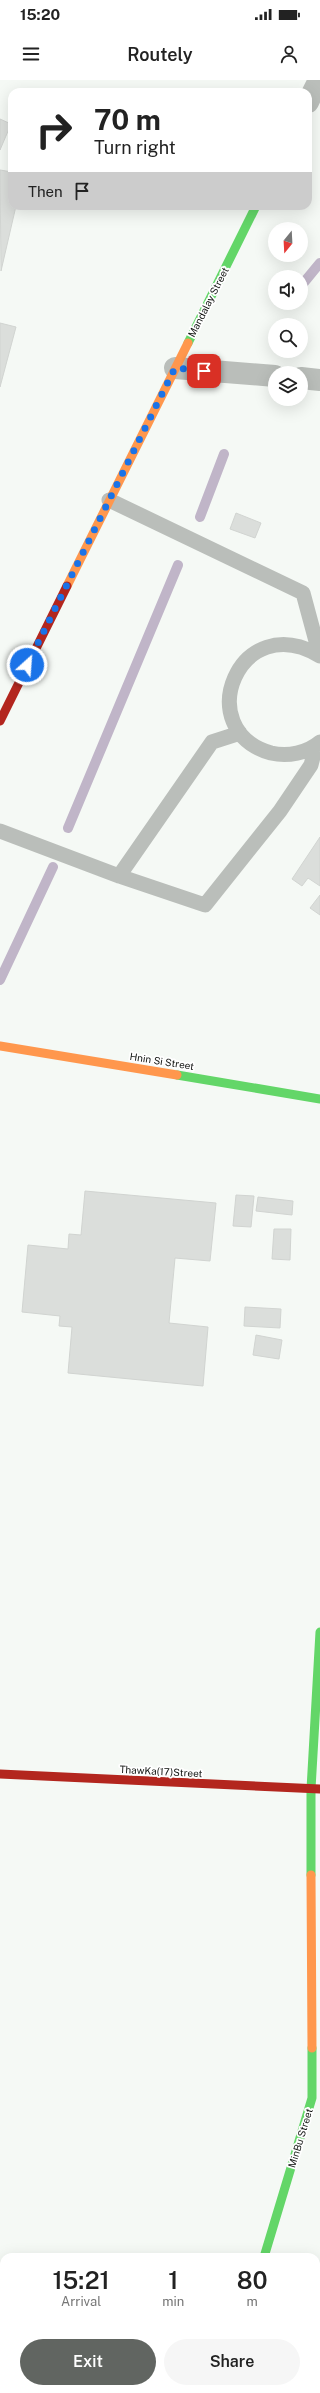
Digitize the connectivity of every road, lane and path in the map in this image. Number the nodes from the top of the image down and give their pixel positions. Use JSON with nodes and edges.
{"nodes":[{"id":1,"x":319,"y":80,"type":"edge"},
{"id":2,"x":312,"y":94,"type":"edge"},
{"id":3,"x":254,"y":210,"type":"edge"},
{"id":4,"x":175,"y":368,"type":"junction"},
{"id":5,"x":268,"y":375,"type":"edge"},
{"id":6,"x":308,"y":379,"type":"edge"},
{"id":7,"x":320,"y":380,"type":"edge"},
{"id":8,"x":109,"y":500,"type":"junction"},
{"id":9,"x":320,"y":656,"type":"edge"},
{"id":10,"x":0,"y":721,"type":"edge"},
{"id":11,"x":240,"y":733,"type":"junction"},
{"id":12,"x":318,"y":743,"type":"edge"},
{"id":13,"x":0,"y":831,"type":"edge"},
{"id":14,"x":119,"y":876,"type":"junction"},
{"id":15,"x":0,"y":1046,"type":"edge"},
{"id":16,"x":320,"y":1098,"type":"edge"},
{"id":17,"x":320,"y":1632,"type":"edge"},
{"id":18,"x":0,"y":1774,"type":"edge"},
{"id":19,"x":316,"y":1789,"type":"edge"},
{"id":20,"x":265,"y":2253,"type":"edge"}],
"edges":[{"from":1,"to":2,"type":"street"},
{"from":3,"to":4,"type":"street","name":"Mandalay Street"},
{"from":4,"to":5,"type":"street"},
{"from":4,"to":8,"type":"street","name":"Mandalay Street"},
{"from":6,"to":7,"type":"street"},
{"from":8,"to":9,"type":"lane"},
{"from":8,"to":10,"type":"street","name":"Mandalay Street"},
{"from":9,"to":11,"type":"lane"},
{"from":11,"to":12,"type":"lane"},
{"from":11,"to":14,"type":"lane"},
{"from":12,"to":14,"type":"lane"},
{"from":13,"to":14,"type":"lane"},
{"from":15,"to":16,"type":"street","name":"Hnin Si Street"},
{"from":17,"to":19,"type":"street","name":"MinBu Street"},
{"from":18,"to":19,"type":"street","name":"ThawKa(17)Street"},
{"from":19,"to":20,"type":"street","name":"MinBu Street"}]}
